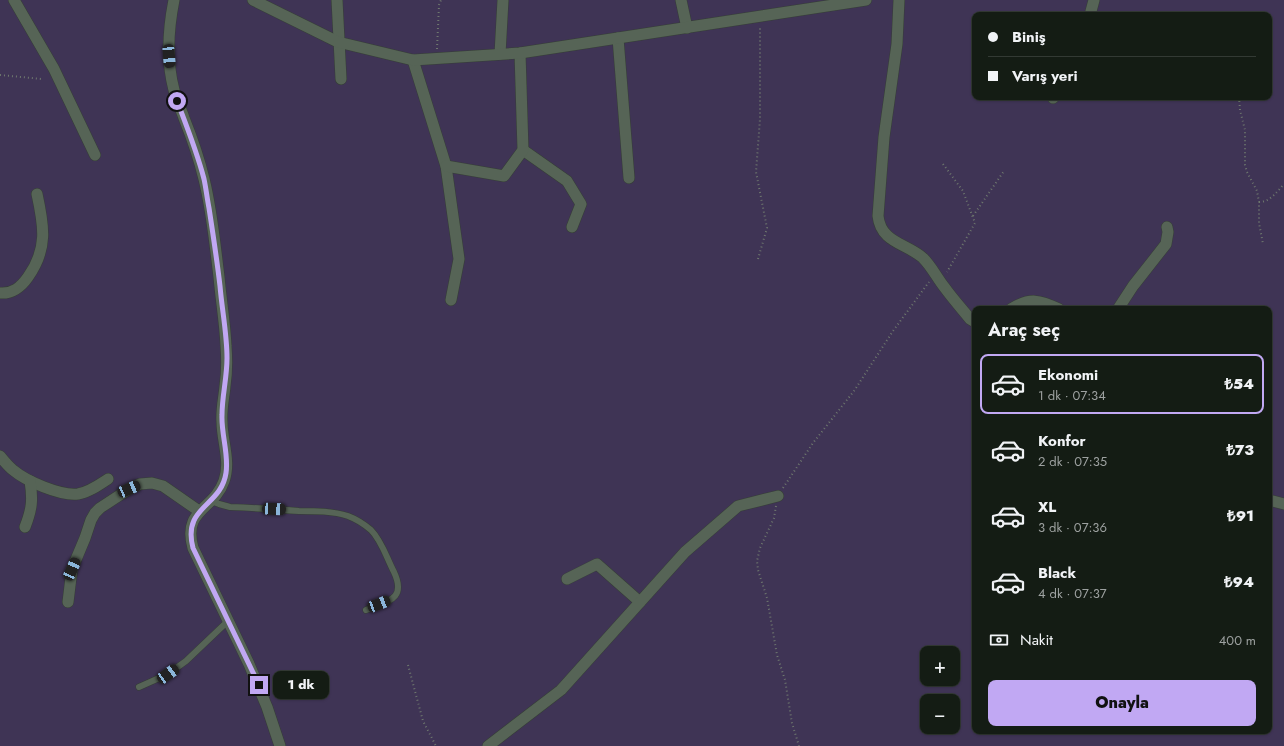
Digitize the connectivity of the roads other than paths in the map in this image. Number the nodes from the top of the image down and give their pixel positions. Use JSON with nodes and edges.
{"nodes":[{"id":1,"x":14,"y":0,"type":"edge"},
{"id":2,"x":174,"y":0,"type":"edge"},
{"id":3,"x":253,"y":0,"type":"edge"},
{"id":4,"x":336,"y":0,"type":"edge"},
{"id":5,"x":503,"y":0,"type":"edge"},
{"id":6,"x":682,"y":0,"type":"edge"},
{"id":7,"x":866,"y":0,"type":"edge"},
{"id":8,"x":899,"y":0,"type":"edge"},
{"id":9,"x":1094,"y":0,"type":"edge"},
{"id":10,"x":806,"y":5,"type":"edge"},
{"id":11,"x":1091,"y":12,"type":"edge"},
{"id":12,"x":687,"y":28,"type":"junction"},
{"id":13,"x":618,"y":38,"type":"junction"},
{"id":14,"x":338,"y":42,"type":"junction"},
{"id":15,"x":520,"y":53,"type":"junction"},
{"id":16,"x":500,"y":54,"type":"junction"},
{"id":17,"x":413,"y":60,"type":"junction"},
{"id":18,"x":340,"y":79,"type":"dead end"},
{"id":19,"x":523,"y":150,"type":"junction"},
{"id":20,"x":95,"y":154,"type":"dead end"},
{"id":21,"x":446,"y":166,"type":"junction"},
{"id":22,"x":629,"y":178,"type":"dead end"},
{"id":23,"x":37,"y":194,"type":"dead end"},
{"id":24,"x":572,"y":227,"type":"dead end"},
{"id":25,"x":1167,"y":227,"type":"dead end"},
{"id":26,"x":0,"y":293,"type":"edge"},
{"id":27,"x":451,"y":300,"type":"dead end"},
{"id":28,"x":1017,"y":306,"type":"edge"},
{"id":29,"x":1053,"y":306,"type":"edge"},
{"id":30,"x":1120,"y":306,"type":"edge"},
{"id":31,"x":972,"y":320,"type":"edge"},
{"id":32,"x":0,"y":456,"type":"edge"},
{"id":33,"x":108,"y":479,"type":"dead end"},
{"id":34,"x":30,"y":481,"type":"junction"},
{"id":35,"x":778,"y":496,"type":"road end"},
{"id":36,"x":211,"y":501,"type":"junction"},
{"id":37,"x":1272,"y":501,"type":"edge"},
{"id":38,"x":1284,"y":504,"type":"edge"},
{"id":39,"x":199,"y":512,"type":"junction"},
{"id":40,"x":25,"y":527,"type":"dead end"},
{"id":41,"x":567,"y":579,"type":"dead end"},
{"id":42,"x":68,"y":602,"type":"dead end"},
{"id":43,"x":640,"y":602,"type":"junction"},
{"id":44,"x":366,"y":610,"type":"dead end"},
{"id":45,"x":228,"y":621,"type":"junction"},
{"id":46,"x":139,"y":687,"type":"dead end"},
{"id":47,"x":280,"y":746,"type":"edge"},
{"id":48,"x":488,"y":746,"type":"edge"}],
"edges":[{"from":1,"to":20,"type":"street"},
{"from":2,"to":36,"type":"street"},
{"from":3,"to":14,"type":"street"},
{"from":4,"to":14,"type":"street"},
{"from":5,"to":16,"type":"street"},
{"from":6,"to":12,"type":"street"},
{"from":7,"to":10,"type":"street"},
{"from":8,"to":31,"type":"street"},
{"from":9,"to":11,"type":"street"},
{"from":10,"to":12,"type":"street"},
{"from":12,"to":13,"type":"street"},
{"from":13,"to":15,"type":"street"},
{"from":13,"to":22,"type":"street"},
{"from":14,"to":17,"type":"street"},
{"from":14,"to":18,"type":"street"},
{"from":15,"to":16,"type":"street"},
{"from":15,"to":19,"type":"street"},
{"from":16,"to":17,"type":"street"},
{"from":17,"to":21,"type":"street"},
{"from":19,"to":21,"type":"street"},
{"from":19,"to":24,"type":"street"},
{"from":21,"to":27,"type":"street"},
{"from":23,"to":26,"type":"street"},
{"from":25,"to":30,"type":"street"},
{"from":28,"to":29,"type":"street"},
{"from":32,"to":34,"type":"street"},
{"from":33,"to":34,"type":"street"},
{"from":34,"to":40,"type":"street"},
{"from":35,"to":43,"type":"street"},
{"from":36,"to":39,"type":"street"},
{"from":36,"to":44,"type":"lane"},
{"from":37,"to":38,"type":"street"},
{"from":39,"to":42,"type":"street"},
{"from":39,"to":45,"type":"street"},
{"from":41,"to":43,"type":"street"},
{"from":43,"to":48,"type":"street"},
{"from":45,"to":46,"type":"lane"},
{"from":45,"to":47,"type":"street"}]}
